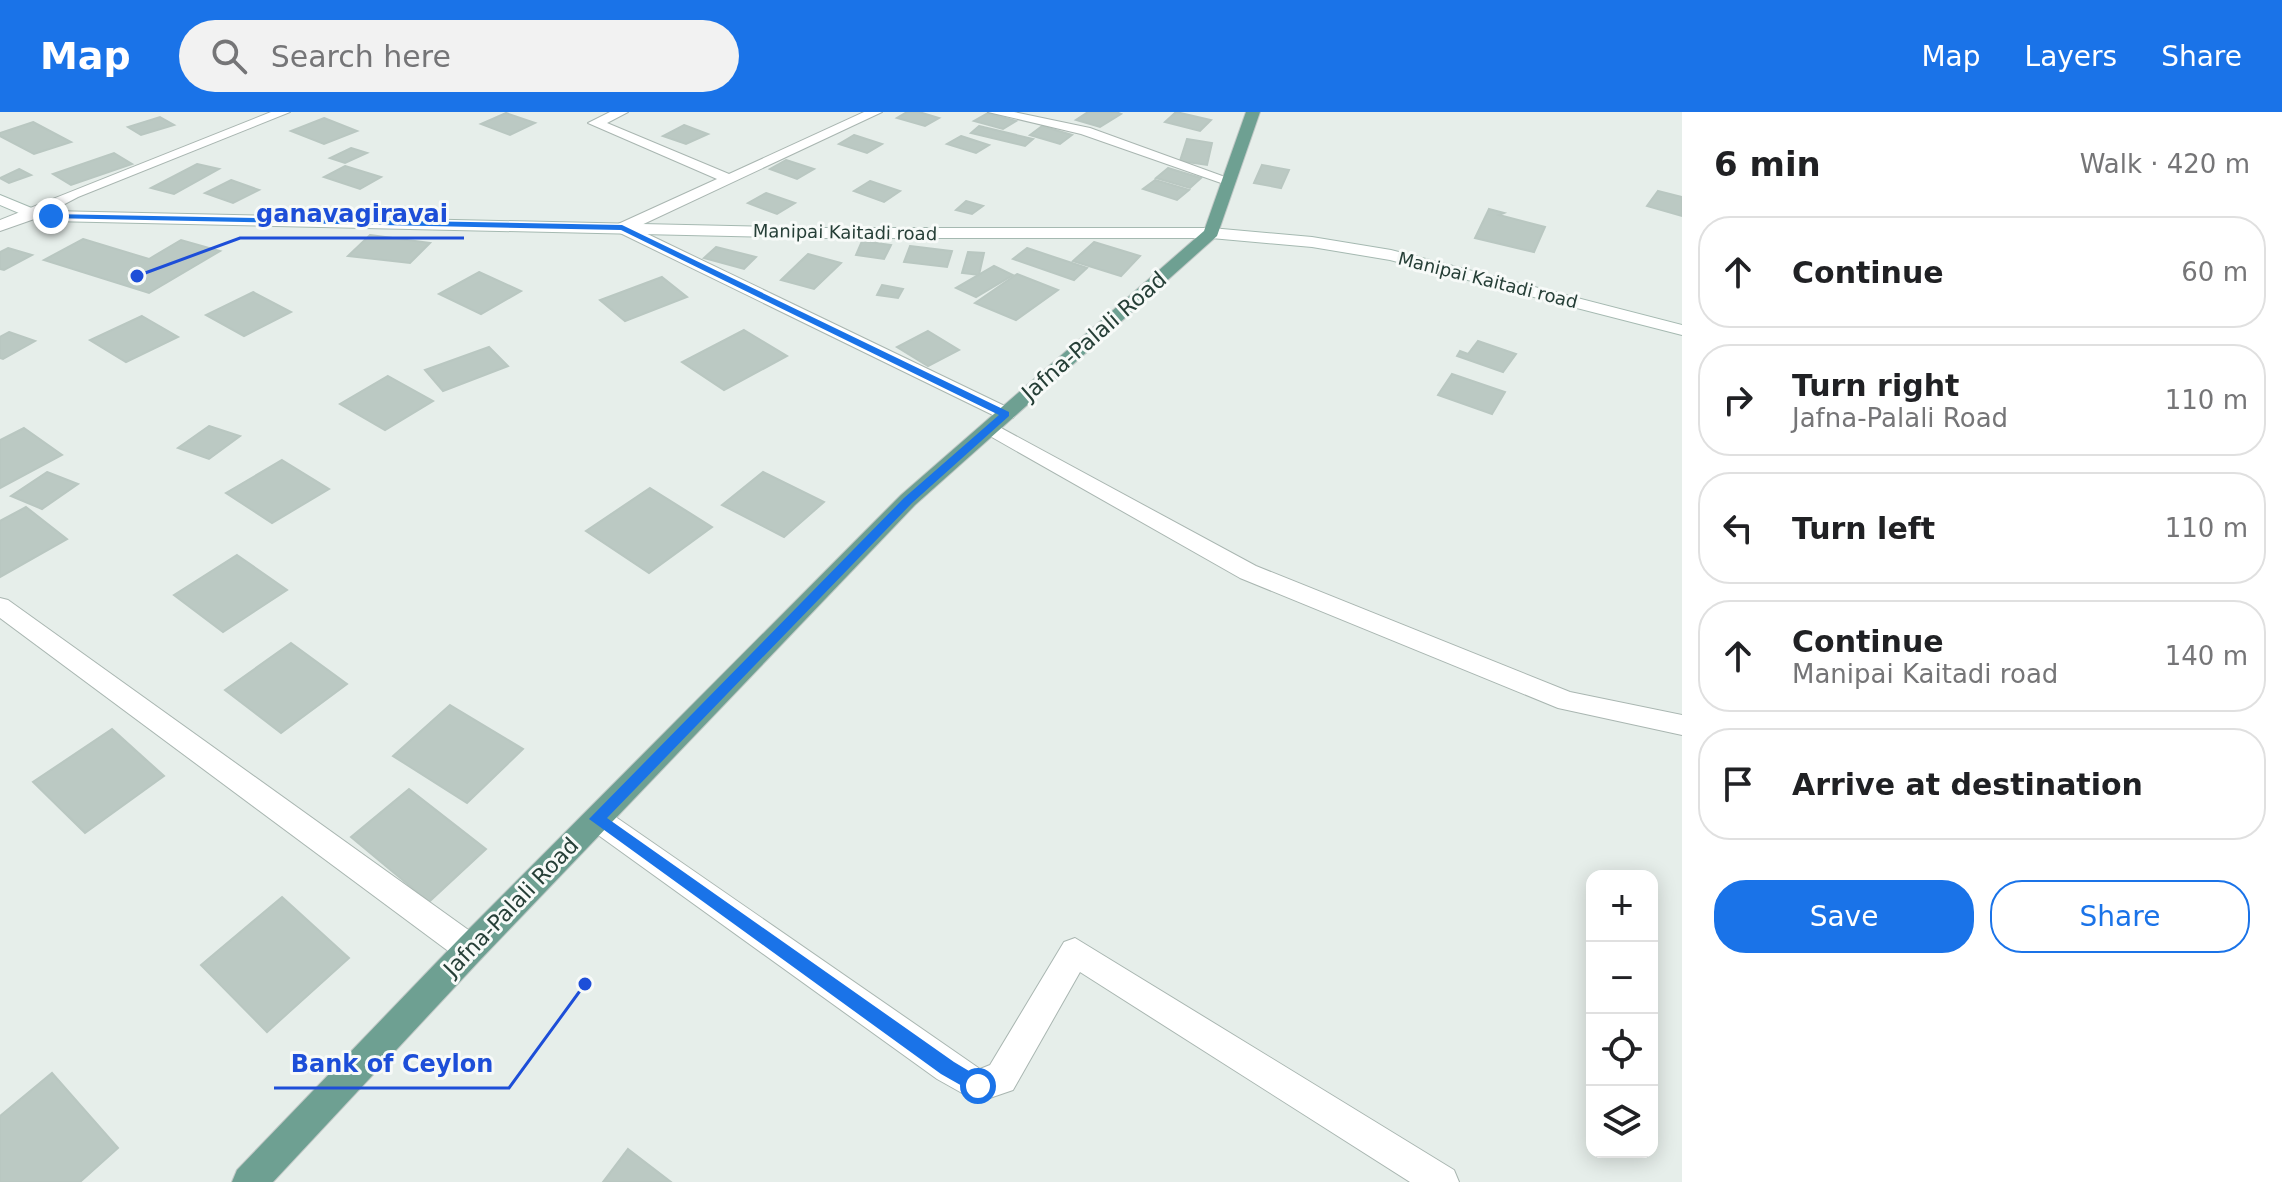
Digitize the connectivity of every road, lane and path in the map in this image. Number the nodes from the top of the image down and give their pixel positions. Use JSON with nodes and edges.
{"nodes":[{"id":1,"x":283,"y":112,"type":"edge"},
{"id":2,"x":621,"y":112,"type":"edge"},
{"id":3,"x":875,"y":112,"type":"edge"},
{"id":4,"x":995,"y":112,"type":"edge"},
{"id":5,"x":1253,"y":112,"type":"edge"},
{"id":6,"x":729,"y":179,"type":"junction"},
{"id":7,"x":1229,"y":181,"type":"junction"},
{"id":8,"x":0,"y":200,"type":"edge"},
{"id":9,"x":33,"y":213,"type":"junction"},
{"id":10,"x":0,"y":226,"type":"edge"},
{"id":11,"x":622,"y":228,"type":"junction"},
{"id":12,"x":1211,"y":233,"type":"junction"},
{"id":13,"x":1682,"y":330,"type":"edge"},
{"id":14,"x":998,"y":421,"type":"junction"},
{"id":15,"x":0,"y":606,"type":"edge"},
{"id":16,"x":1682,"y":725,"type":"edge"},
{"id":17,"x":597,"y":819,"type":"junction"},
{"id":18,"x":470,"y":949,"type":"junction"},
{"id":19,"x":249,"y":1182,"type":"edge"},
{"id":20,"x":1442,"y":1182,"type":"edge"}],
"edges":[{"from":1,"to":9,"type":"street"},
{"from":2,"to":6,"type":"street"},
{"from":3,"to":6,"type":"street"},
{"from":4,"to":7,"type":"street"},
{"from":5,"to":7,"type":"main road","name":"Jafna-Palali Road"},
{"from":6,"to":11,"type":"street"},
{"from":7,"to":12,"type":"main road","name":"Jafna-Palali Road"},
{"from":8,"to":9,"type":"street","name":"Manipai Kaitadi road"},
{"from":9,"to":10,"type":"street"},
{"from":9,"to":11,"type":"street","name":"Manipai Kaitadi road"},
{"from":11,"to":12,"type":"street","name":"Manipai Kaitadi road"},
{"from":11,"to":14,"type":"street"},
{"from":12,"to":13,"type":"street","name":"Manipai Kaitadi road"},
{"from":12,"to":14,"type":"main road","name":"Jafna-Palali Road"},
{"from":14,"to":16,"type":"street"},
{"from":14,"to":17,"type":"main road","name":"Jafna-Palali Road"},
{"from":15,"to":18,"type":"street"},
{"from":17,"to":18,"type":"main road","name":"Jafna-Palali Road"},
{"from":17,"to":20,"type":"street"},
{"from":18,"to":19,"type":"main road","name":"Jafna-Palali Road"}]}
